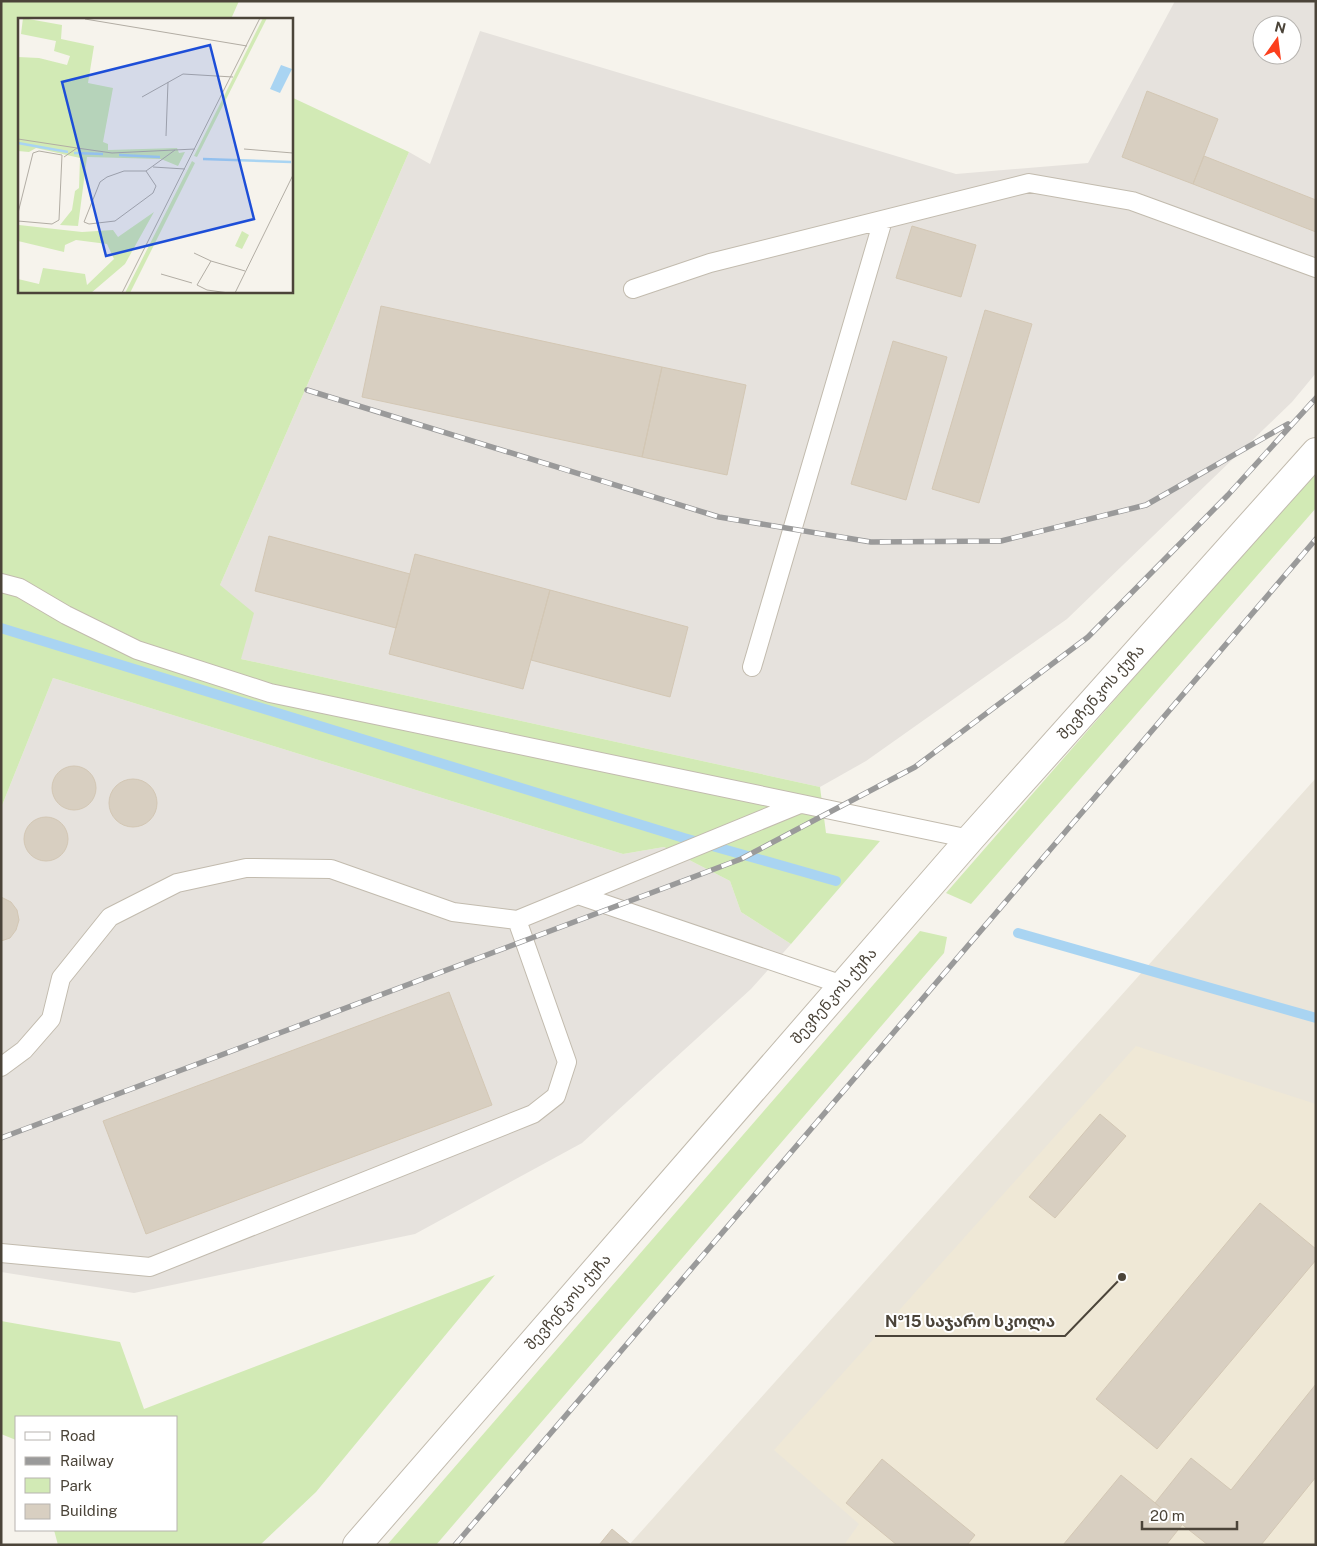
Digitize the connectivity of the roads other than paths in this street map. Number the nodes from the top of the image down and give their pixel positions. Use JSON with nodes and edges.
{"nodes":[{"id":1,"x":883,"y":220,"type":"junction"},
{"id":2,"x":1316,"y":268,"type":"edge"},
{"id":3,"x":633,"y":289,"type":"dead end"},
{"id":4,"x":1316,"y":452,"type":"edge"},
{"id":5,"x":1,"y":583,"type":"edge"},
{"id":6,"x":752,"y":667,"type":"dead end"},
{"id":7,"x":800,"y":804,"type":"junction"},
{"id":8,"x":970,"y":839,"type":"junction"},
{"id":9,"x":578,"y":895,"type":"junction"},
{"id":10,"x":517,"y":920,"type":"junction"},
{"id":11,"x":843,"y":985,"type":"junction"},
{"id":12,"x":1,"y":1067,"type":"edge"},
{"id":13,"x":1,"y":1253,"type":"edge"},
{"id":14,"x":357,"y":1545,"type":"edge"}],
"edges":[{"from":1,"to":2,"type":"lane"},
{"from":1,"to":3,"type":"lane"},
{"from":1,"to":6,"type":"lane"},
{"from":4,"to":8,"type":"street","name":"შევჩენკოს ქუჩა"},
{"from":5,"to":7,"type":"lane"},
{"from":7,"to":8,"type":"lane"},
{"from":7,"to":9,"type":"lane"},
{"from":8,"to":11,"type":"street","name":"შევჩენკოს ქუჩა"},
{"from":9,"to":10,"type":"lane"},
{"from":9,"to":11,"type":"lane"},
{"from":10,"to":12,"type":"lane"},
{"from":10,"to":13,"type":"lane"},
{"from":11,"to":14,"type":"street","name":"შევჩენკოს ქუჩა"}]}
